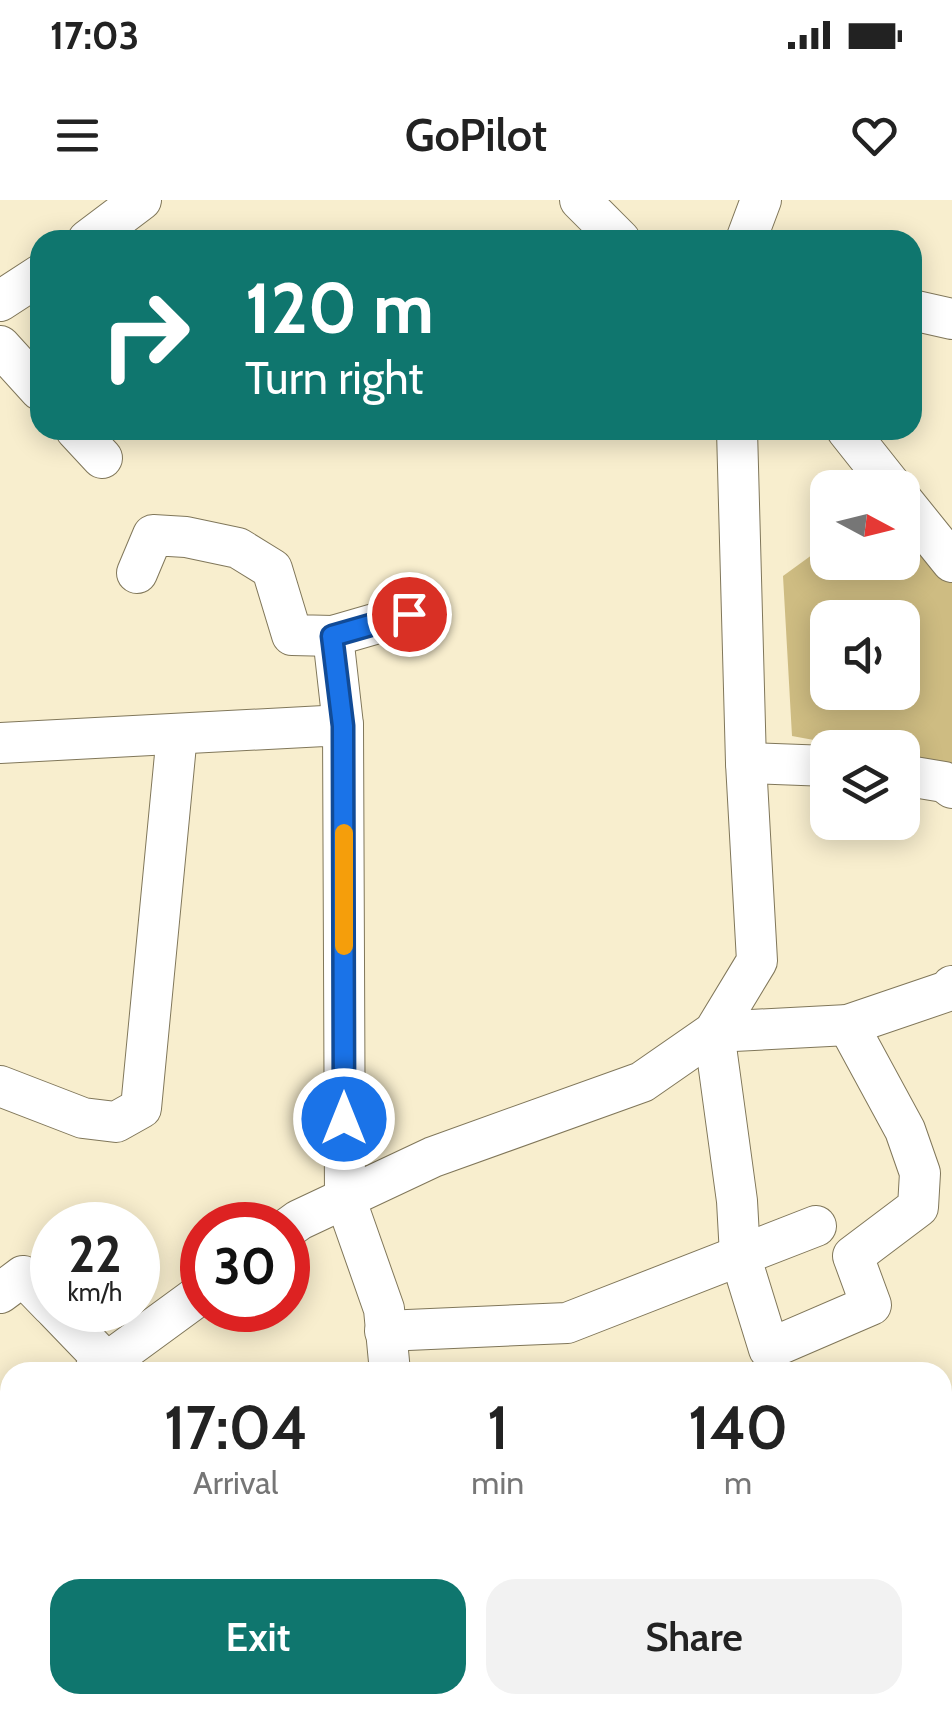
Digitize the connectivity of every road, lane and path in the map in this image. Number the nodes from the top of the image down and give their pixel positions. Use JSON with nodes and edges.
{"nodes":[{"id":1,"x":141,"y":200,"type":"edge"},
{"id":2,"x":580,"y":200,"type":"edge"},
{"id":3,"x":761,"y":200,"type":"edge"},
{"id":4,"x":101,"y":230,"type":"edge"},
{"id":5,"x":610,"y":230,"type":"edge"},
{"id":6,"x":750,"y":230,"type":"edge"},
{"id":7,"x":30,"y":281,"type":"edge"},
{"id":8,"x":0,"y":301,"type":"edge"},
{"id":9,"x":922,"y":312,"type":"edge"},
{"id":10,"x":952,"y":318,"type":"edge"},
{"id":11,"x":0,"y":346,"type":"edge"},
{"id":12,"x":30,"y":379,"type":"edge"},
{"id":13,"x":737,"y":440,"type":"edge"},
{"id":14,"x":855,"y":440,"type":"edge"},
{"id":15,"x":879,"y":470,"type":"edge"},
{"id":16,"x":920,"y":522,"type":"edge"},
{"id":17,"x":952,"y":562,"type":"edge"},
{"id":18,"x":136,"y":572,"type":"dead end"},
{"id":19,"x":409,"y":614,"type":"dead end"},
{"id":20,"x":332,"y":636,"type":"junction"},
{"id":21,"x":343,"y":726,"type":"junction"},
{"id":22,"x":177,"y":734,"type":"junction"},
{"id":23,"x":0,"y":743,"type":"edge"},
{"id":24,"x":746,"y":763,"type":"junction"},
{"id":25,"x":810,"y":765,"type":"edge"},
{"id":26,"x":920,"y":777,"type":"edge"},
{"id":27,"x":952,"y":788,"type":"edge"},
{"id":28,"x":952,"y":986,"type":"edge"},
{"id":29,"x":848,"y":1025,"type":"junction"},
{"id":30,"x":714,"y":1032,"type":"junction"},
{"id":31,"x":0,"y":1086,"type":"edge"},
{"id":32,"x":345,"y":1198,"type":"junction"},
{"id":33,"x":310,"y":1216,"type":"edge"},
{"id":34,"x":816,"y":1226,"type":"dead end"},
{"id":35,"x":740,"y":1255,"type":"junction"},
{"id":36,"x":30,"y":1283,"type":"edge"},
{"id":37,"x":0,"y":1292,"type":"edge"},
{"id":38,"x":180,"y":1309,"type":"edge"},
{"id":39,"x":386,"y":1331,"type":"junction"},
{"id":40,"x":73,"y":1332,"type":"edge"},
{"id":41,"x":96,"y":1362,"type":"edge"},
{"id":42,"x":109,"y":1362,"type":"edge"},
{"id":43,"x":389,"y":1362,"type":"edge"}],
"edges":[{"from":1,"to":4,"type":"street"},
{"from":2,"to":5,"type":"street"},
{"from":3,"to":6,"type":"street"},
{"from":7,"to":8,"type":"street"},
{"from":9,"to":10,"type":"street"},
{"from":11,"to":12,"type":"street"},
{"from":13,"to":24,"type":"street"},
{"from":14,"to":15,"type":"street"},
{"from":16,"to":17,"type":"street"},
{"from":18,"to":20,"type":"street"},
{"from":19,"to":20,"type":"street"},
{"from":20,"to":21,"type":"street"},
{"from":21,"to":22,"type":"street"},
{"from":21,"to":32,"type":"street"},
{"from":22,"to":23,"type":"street"},
{"from":22,"to":31,"type":"street"},
{"from":24,"to":25,"type":"street"},
{"from":24,"to":30,"type":"street"},
{"from":26,"to":27,"type":"street"},
{"from":28,"to":29,"type":"street"},
{"from":29,"to":30,"type":"street"},
{"from":29,"to":35,"type":"street"},
{"from":30,"to":32,"type":"street"},
{"from":30,"to":35,"type":"street"},
{"from":32,"to":33,"type":"street"},
{"from":32,"to":39,"type":"street"},
{"from":34,"to":35,"type":"street"},
{"from":35,"to":39,"type":"street"},
{"from":36,"to":37,"type":"street"},
{"from":38,"to":42,"type":"street"},
{"from":39,"to":43,"type":"street"},
{"from":40,"to":41,"type":"street"}]}
